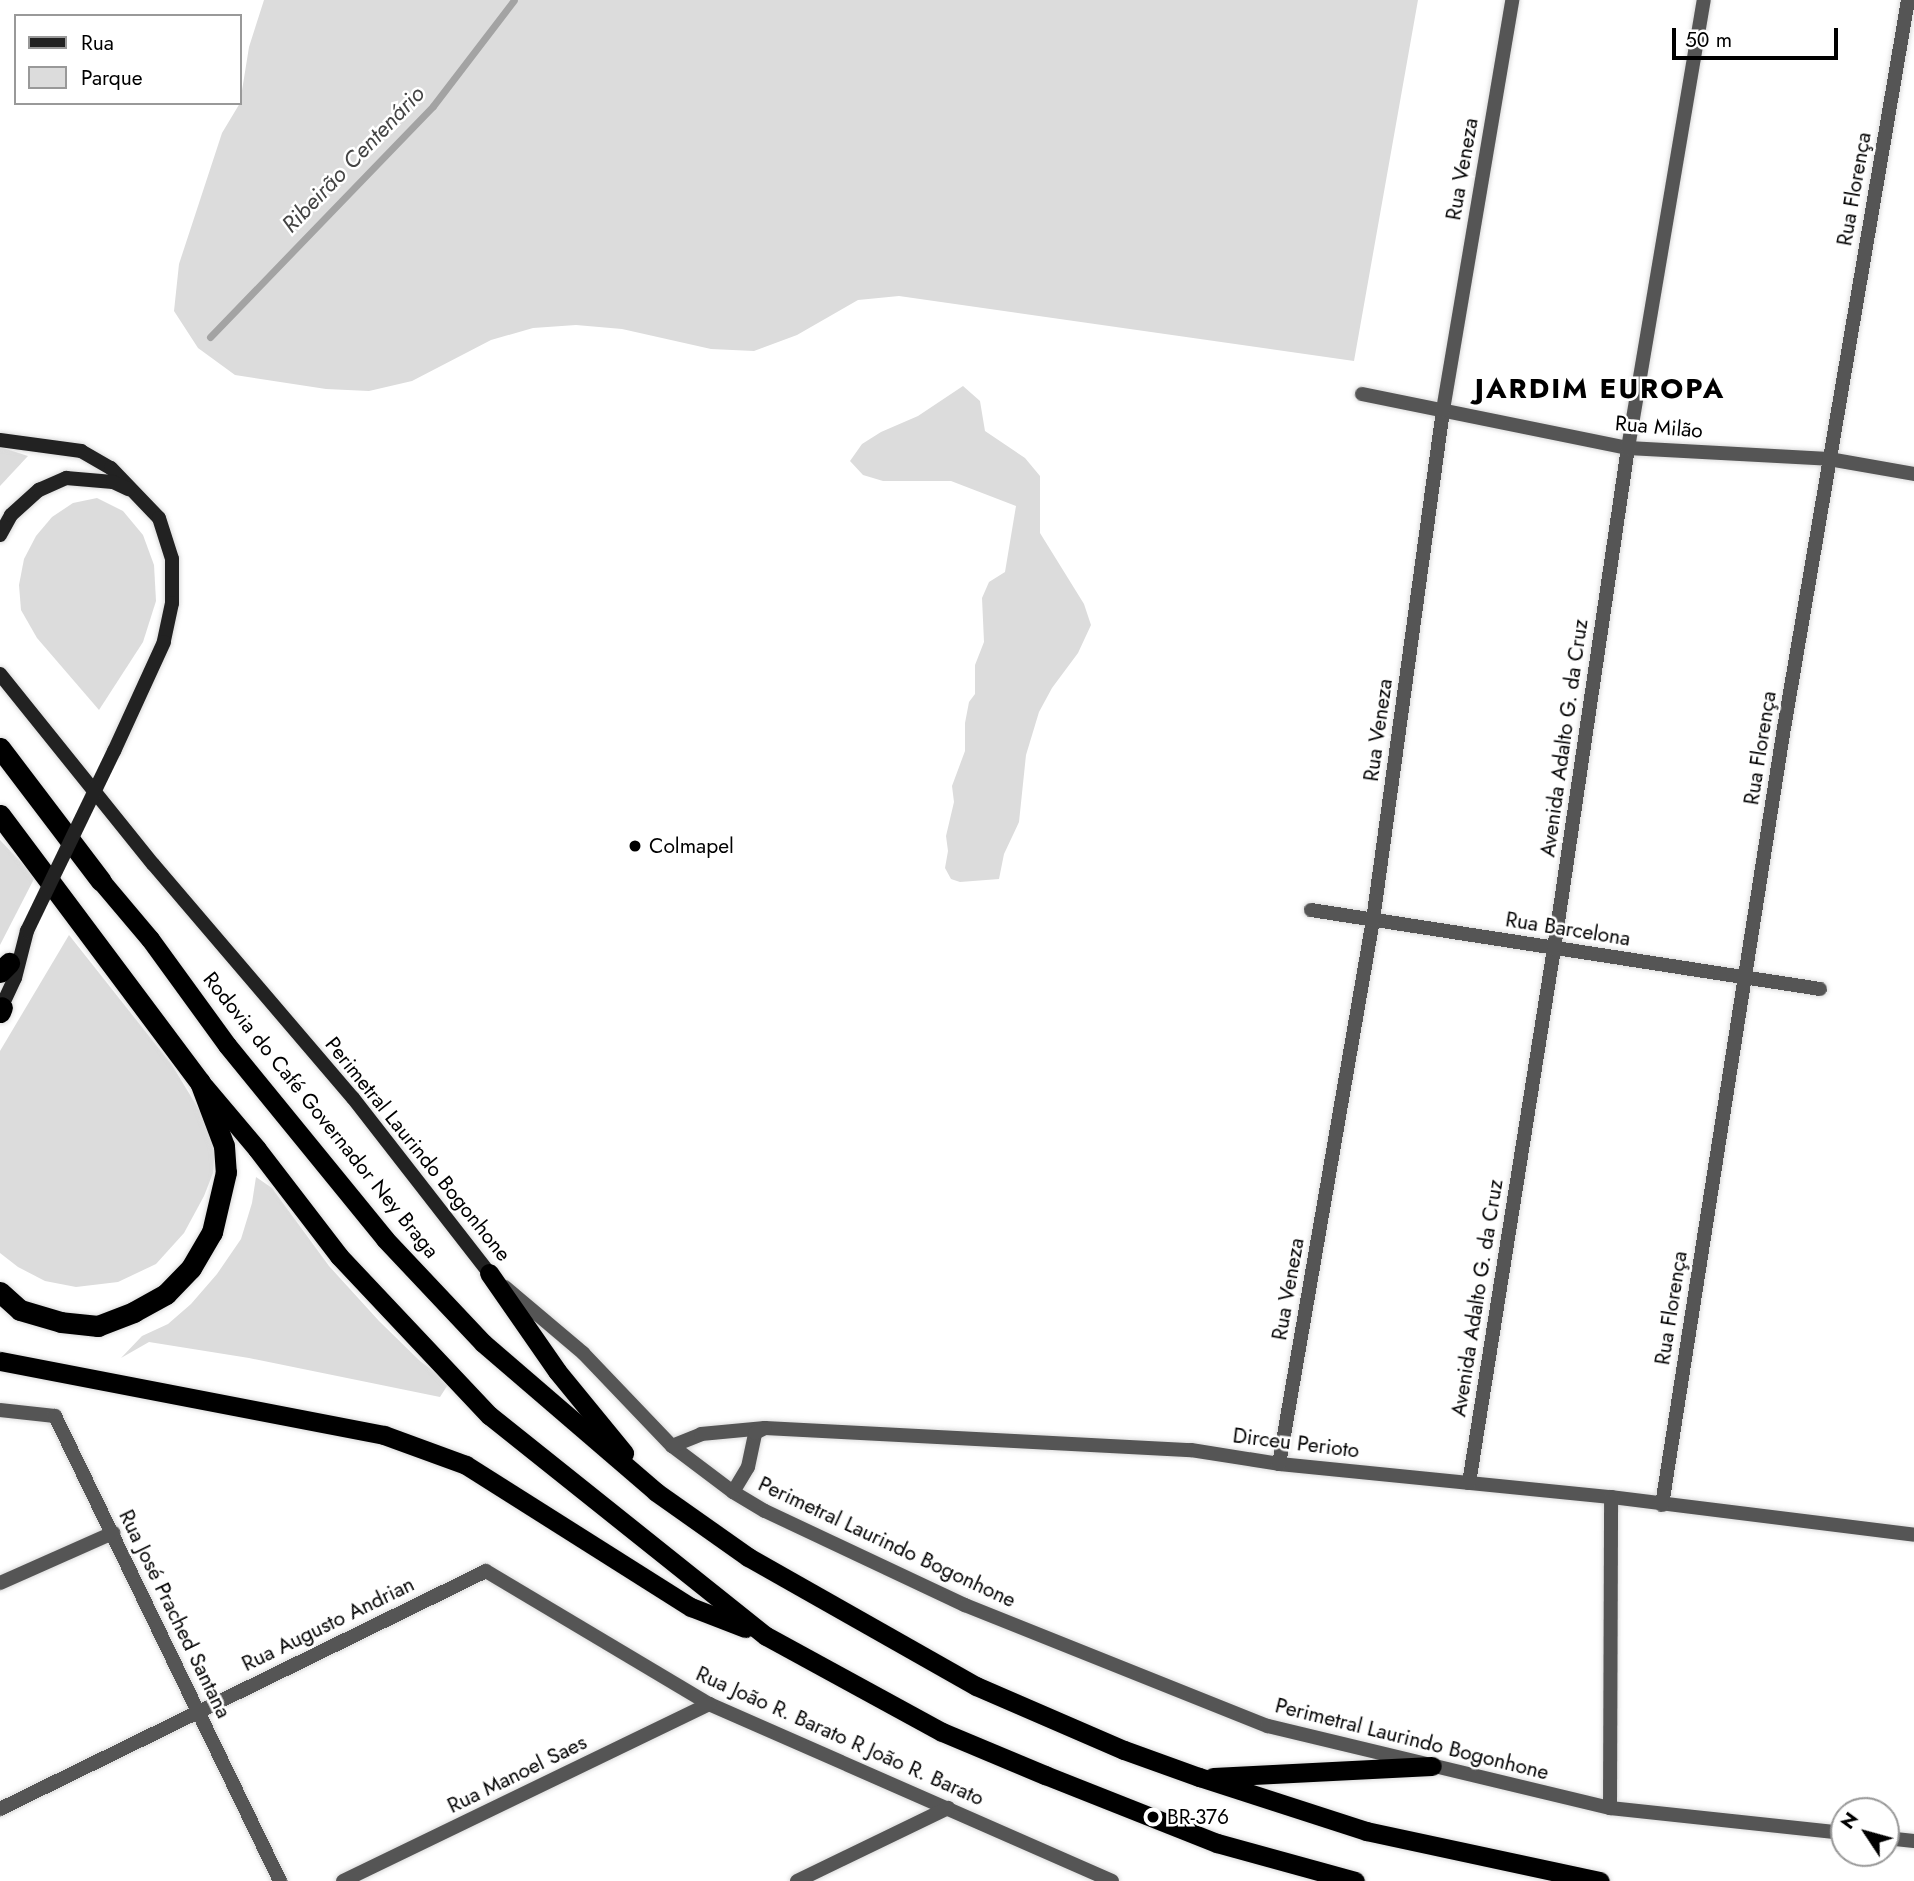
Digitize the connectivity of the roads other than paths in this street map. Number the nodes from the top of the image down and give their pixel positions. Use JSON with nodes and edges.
{"nodes":[{"id":1,"x":1512,"y":0,"type":"edge"},
{"id":2,"x":1704,"y":0,"type":"edge"},
{"id":3,"x":1908,"y":0,"type":"edge"},
{"id":4,"x":1362,"y":394,"type":"dead end"},
{"id":5,"x":1443,"y":410,"type":"junction"},
{"id":6,"x":0,"y":440,"type":"edge"},
{"id":7,"x":1628,"y":448,"type":"junction"},
{"id":8,"x":1829,"y":459,"type":"junction"},
{"id":9,"x":1914,"y":474,"type":"edge"},
{"id":10,"x":139,"y":494,"type":"junction"},
{"id":11,"x":0,"y":535,"type":"edge"},
{"id":12,"x":0,"y":674,"type":"edge"},
{"id":13,"x":0,"y":748,"type":"edge"},
{"id":14,"x":3,"y":819,"type":"edge"},
{"id":15,"x":101,"y":881,"type":"joint"},
{"id":16,"x":1311,"y":910,"type":"dead end"},
{"id":17,"x":1373,"y":920,"type":"junction"},
{"id":18,"x":27,"y":930,"type":"junction"},
{"id":19,"x":1554,"y":948,"type":"junction"},
{"id":20,"x":3,"y":971,"type":"edge"},
{"id":21,"x":1743,"y":978,"type":"junction"},
{"id":22,"x":1820,"y":989,"type":"dead end"},
{"id":23,"x":1,"y":1010,"type":"edge"},
{"id":24,"x":200,"y":1082,"type":"junction"},
{"id":25,"x":489,"y":1273,"type":"junction"},
{"id":26,"x":0,"y":1292,"type":"edge"},
{"id":27,"x":0,"y":1361,"type":"edge"},
{"id":28,"x":0,"y":1410,"type":"edge"},
{"id":29,"x":765,"y":1428,"type":"junction"},
{"id":30,"x":672,"y":1446,"type":"junction"},
{"id":31,"x":1279,"y":1464,"type":"junction"},
{"id":32,"x":1469,"y":1483,"type":"junction"},
{"id":33,"x":656,"y":1492,"type":"junction"},
{"id":34,"x":733,"y":1492,"type":"junction"},
{"id":35,"x":1611,"y":1497,"type":"junction"},
{"id":36,"x":1662,"y":1505,"type":"junction"},
{"id":37,"x":113,"y":1533,"type":"junction"},
{"id":38,"x":1914,"y":1535,"type":"edge"},
{"id":39,"x":486,"y":1571,"type":"joint"},
{"id":40,"x":0,"y":1583,"type":"edge"},
{"id":41,"x":766,"y":1636,"type":"junction"},
{"id":42,"x":709,"y":1704,"type":"junction"},
{"id":43,"x":198,"y":1710,"type":"junction"},
{"id":44,"x":1432,"y":1766,"type":"junction"},
{"id":45,"x":1199,"y":1777,"type":"junction"},
{"id":46,"x":948,"y":1808,"type":"junction"},
{"id":47,"x":1610,"y":1808,"type":"junction"},
{"id":48,"x":0,"y":1809,"type":"edge"},
{"id":49,"x":1830,"y":1832,"type":"edge"},
{"id":50,"x":280,"y":1881,"type":"edge"},
{"id":51,"x":343,"y":1881,"type":"edge"},
{"id":52,"x":797,"y":1881,"type":"edge"},
{"id":53,"x":1112,"y":1881,"type":"edge"},
{"id":54,"x":1355,"y":1881,"type":"edge"},
{"id":55,"x":1600,"y":1881,"type":"edge"}],
"edges":[{"from":1,"to":5,"type":"street","name":"Rua Veneza"},
{"from":2,"to":7,"type":"street","name":"Avenida Adalto G. da Cruz"},
{"from":3,"to":8,"type":"street","name":"Rua Florença"},
{"from":4,"to":5,"type":"street","name":"Rua Milão"},
{"from":5,"to":7,"type":"street","name":"Rua Milão"},
{"from":5,"to":17,"type":"street","name":"Rua Veneza"},
{"from":6,"to":10,"type":"main road"},
{"from":7,"to":8,"type":"street","name":"Rua Milão"},
{"from":7,"to":19,"type":"street","name":"Avenida Adalto G. da Cruz"},
{"from":8,"to":9,"type":"street","name":"Rua Milão"},
{"from":8,"to":21,"type":"street","name":"Rua Florença"},
{"from":10,"to":11,"type":"main road"},
{"from":10,"to":18,"type":"main road","bridge":true},
{"from":12,"to":25,"type":"main road","name":"Perimetral Laurindo Bogonhone"},
{"from":13,"to":15,"type":"highway","name":"Rodovia do Café Governador Ney Braga"},
{"from":14,"to":24,"type":"highway"},
{"from":15,"to":33,"type":"highway","name":"Rodovia do Café Governador Ney Braga"},
{"from":16,"to":17,"type":"street","name":"Rua Barcelona"},
{"from":17,"to":19,"type":"street","name":"Rua Barcelona"},
{"from":17,"to":31,"type":"street","name":"Rua Veneza"},
{"from":18,"to":20,"type":"main road"},
{"from":18,"to":23,"type":"main road"},
{"from":19,"to":21,"type":"street","name":"Rua Barcelona"},
{"from":19,"to":32,"type":"street","name":"Avenida Adalto G. da Cruz"},
{"from":21,"to":22,"type":"street","name":"Rua Barcelona"},
{"from":21,"to":36,"type":"street","name":"Rua Florença"},
{"from":24,"to":26,"type":"highway"},
{"from":24,"to":41,"type":"highway"},
{"from":25,"to":30,"type":"street","name":"Perimetral Laurindo Bogonhone"},
{"from":25,"to":33,"type":"highway"},
{"from":27,"to":41,"type":"highway"},
{"from":28,"to":37,"type":"street","name":"Rua José Prached Santana"},
{"from":29,"to":30,"type":"street","name":"Dirceu Perioto"},
{"from":29,"to":31,"type":"street","name":"Dirceu Perioto"},
{"from":29,"to":34,"type":"street"},
{"from":30,"to":34,"type":"street","name":"Perimetral Laurindo Bogonhone"},
{"from":31,"to":32,"type":"street","name":"Dirceu Perioto"},
{"from":32,"to":35,"type":"street","name":"Dirceu Perioto"},
{"from":33,"to":45,"type":"highway","name":"Rodovia do Café Governador Ney Braga"},
{"from":34,"to":44,"type":"street","name":"Perimetral Laurindo Bogonhone"},
{"from":35,"to":36,"type":"street","name":"Dirceu Perioto"},
{"from":35,"to":47,"type":"street"},
{"from":36,"to":38,"type":"street","name":"Dirceu Perioto"},
{"from":37,"to":40,"type":"street"},
{"from":37,"to":43,"type":"street","name":"Rua José Prached Santana"},
{"from":39,"to":42,"type":"street","name":"Rua João R. Barato R João R. Barato"},
{"from":39,"to":43,"type":"street","name":"Rua Augusto Andrian"},
{"from":41,"to":54,"type":"highway"},
{"from":42,"to":46,"type":"street","name":"Rua João R. Barato R João R. Barato"},
{"from":42,"to":51,"type":"street","name":"Rua Manoel Saes"},
{"from":43,"to":48,"type":"street","name":"Rua Augusto Andrian"},
{"from":43,"to":50,"type":"street","name":"Rua José Prached Santana"},
{"from":44,"to":45,"type":"highway"},
{"from":44,"to":47,"type":"street","name":"Perimetral Laurindo Bogonhone"},
{"from":45,"to":55,"type":"highway","name":"Rodovia do Café Governador Ney Braga"},
{"from":46,"to":52,"type":"street"},
{"from":46,"to":53,"type":"street","name":"Rua João R. Barato R João R. Barato"},
{"from":47,"to":49,"type":"street","name":"Perimetral Laurindo Bogonhone"}]}
